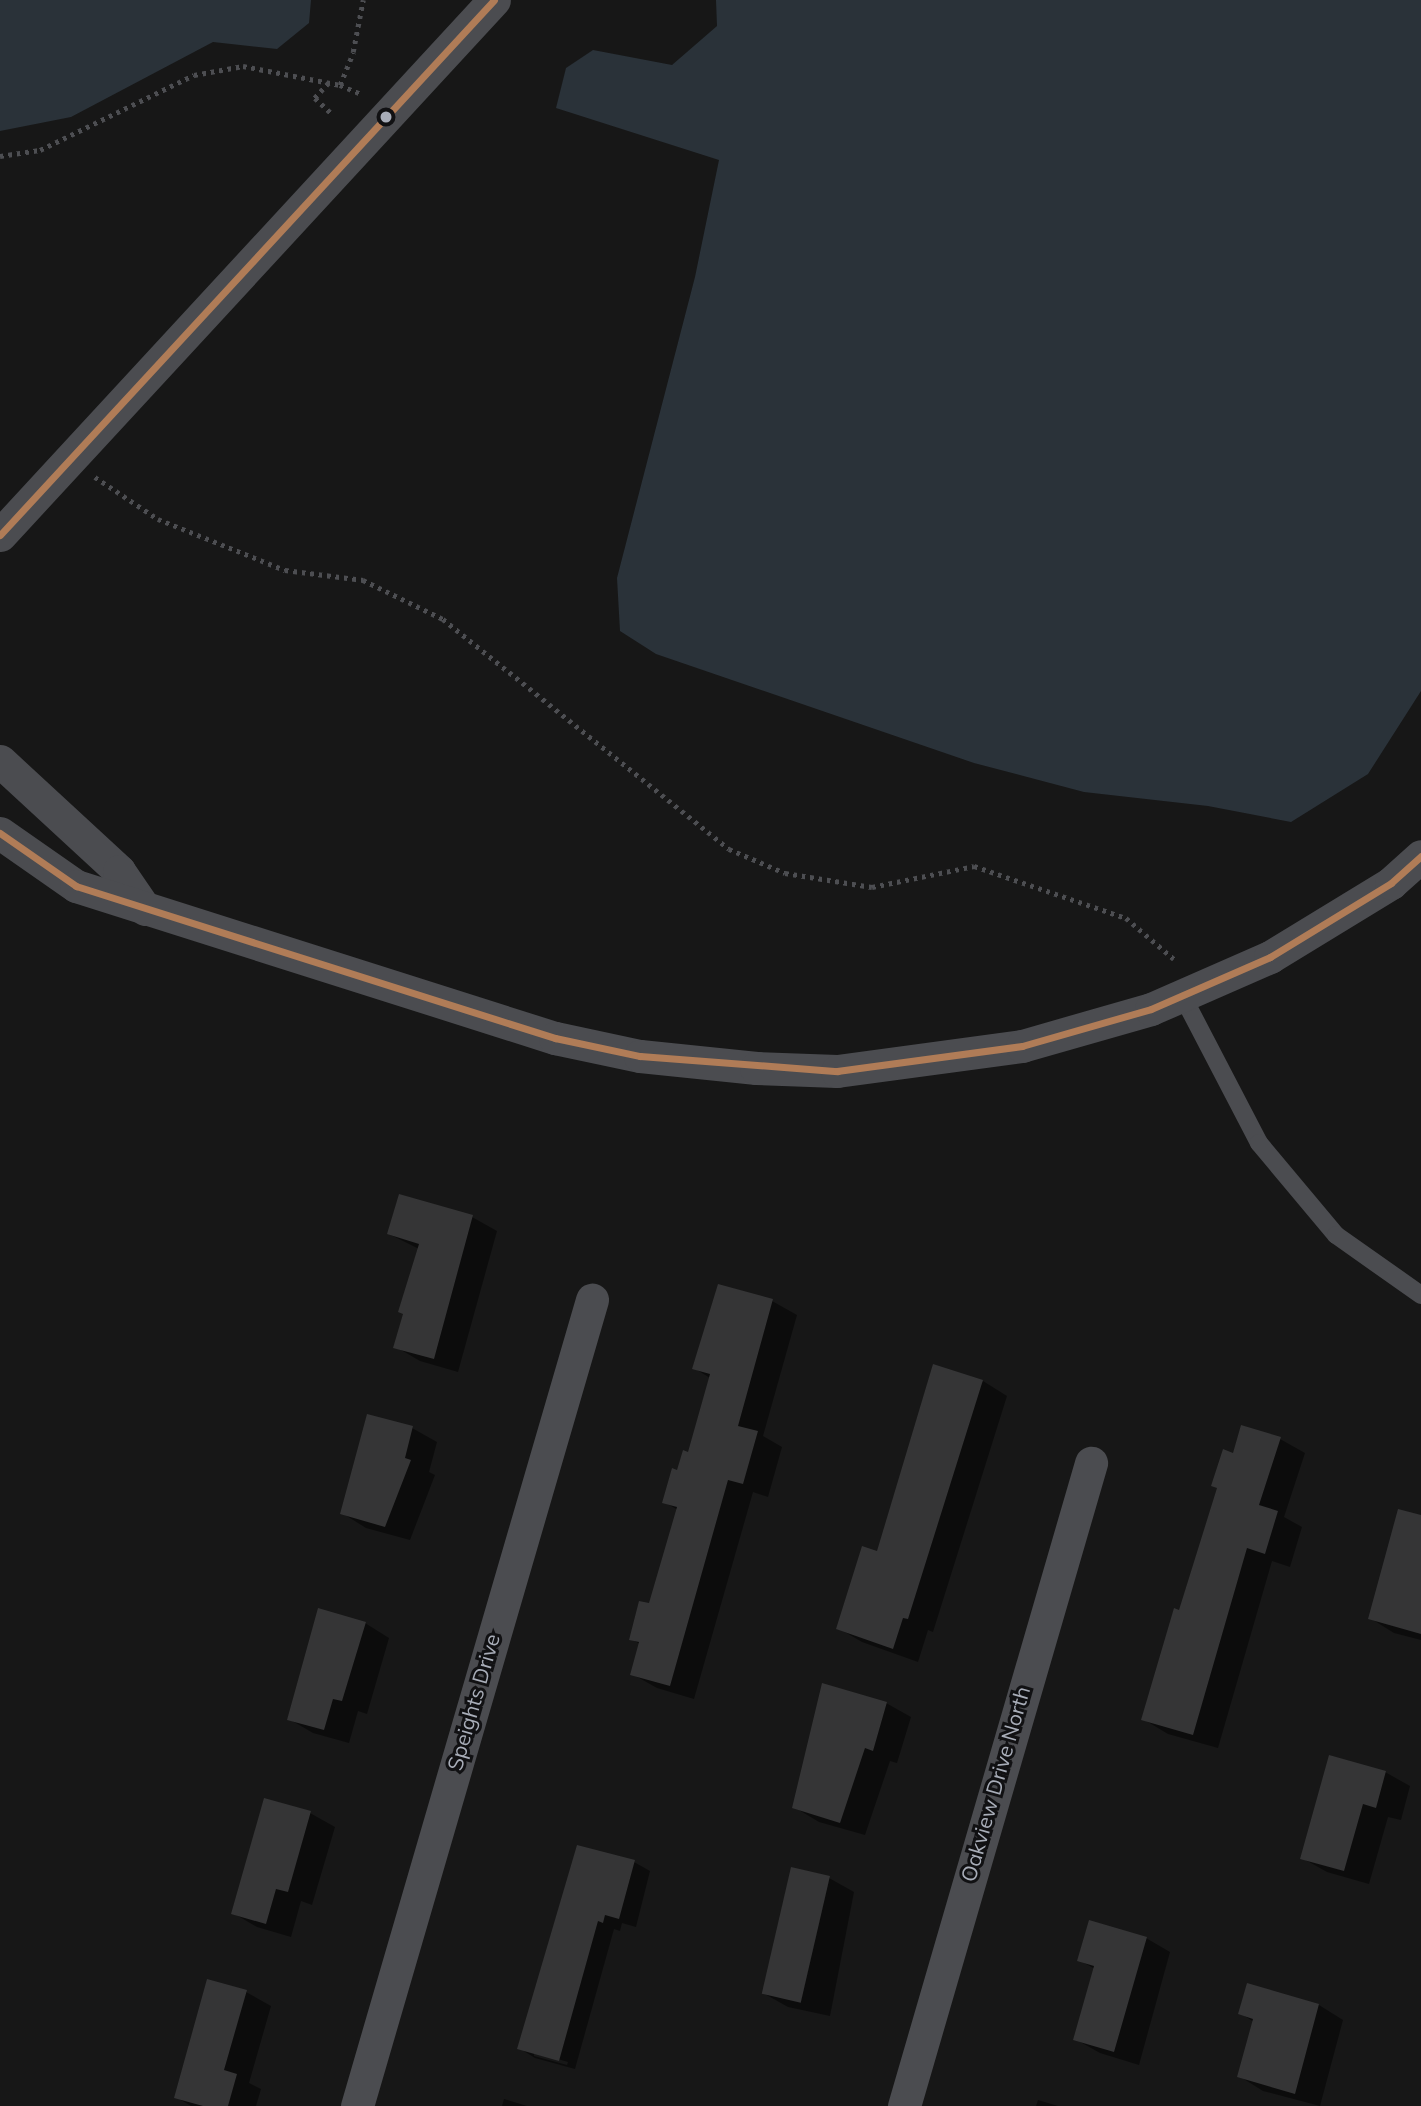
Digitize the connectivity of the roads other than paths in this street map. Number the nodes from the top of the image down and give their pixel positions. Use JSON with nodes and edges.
{"nodes":[{"id":1,"x":494,"y":0,"type":"edge"},
{"id":2,"x":0,"y":535,"type":"edge"},
{"id":3,"x":0,"y":761,"type":"edge"},
{"id":4,"x":0,"y":833,"type":"edge"},
{"id":5,"x":1421,"y":856,"type":"edge"},
{"id":6,"x":145,"y":909,"type":"junction"},
{"id":7,"x":1182,"y":995,"type":"junction"},
{"id":8,"x":1421,"y":1295,"type":"edge"},
{"id":9,"x":592,"y":1300,"type":"dead end"},
{"id":10,"x":1091,"y":1463,"type":"dead end"},
{"id":11,"x":357,"y":2106,"type":"edge"},
{"id":12,"x":904,"y":2106,"type":"edge"}],
"edges":[{"from":1,"to":2,"type":"street"},
{"from":3,"to":6,"type":"street"},
{"from":4,"to":6,"type":"street"},
{"from":5,"to":7,"type":"street"},
{"from":6,"to":7,"type":"street"},
{"from":7,"to":8,"type":"lane"},
{"from":9,"to":11,"type":"street","name":"Speights Drive"},
{"from":10,"to":12,"type":"street","name":"Oakview Drive North"}]}
